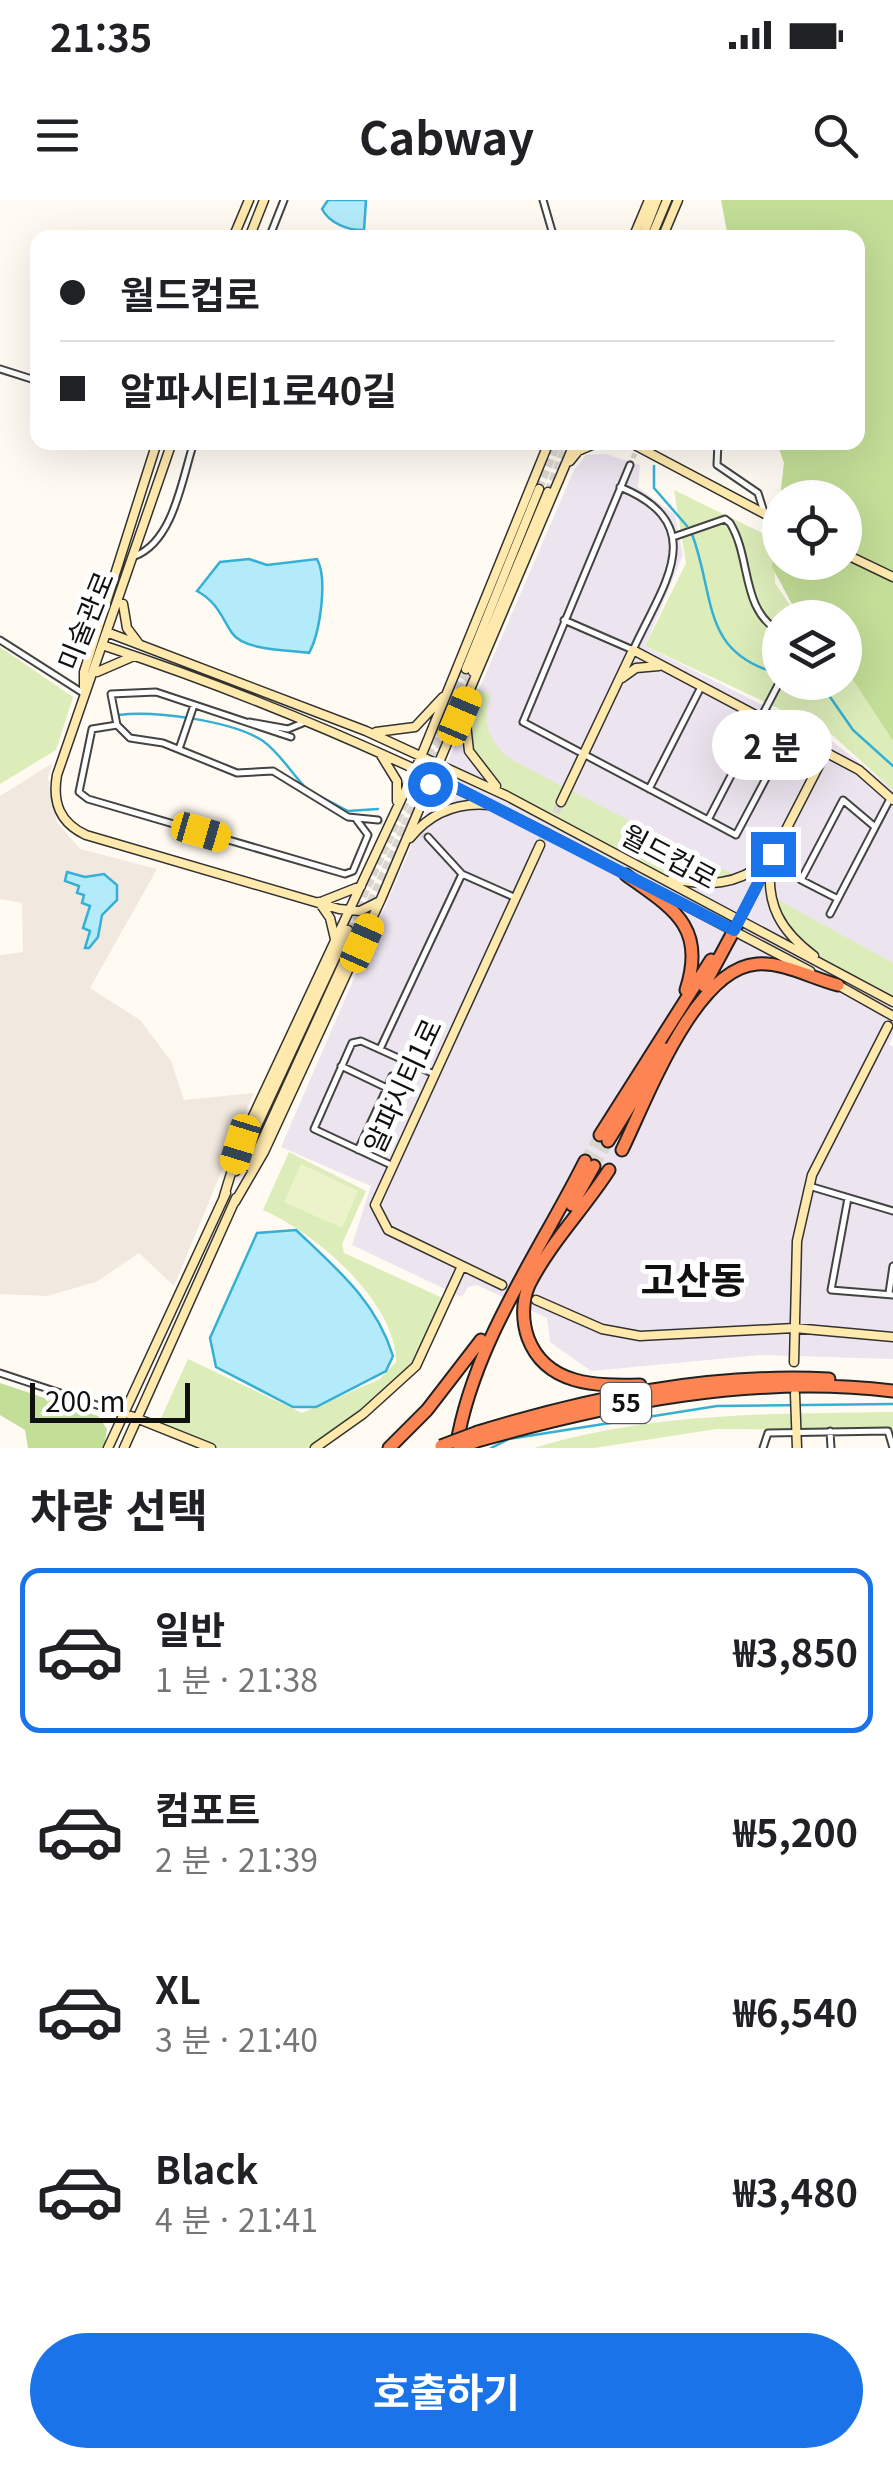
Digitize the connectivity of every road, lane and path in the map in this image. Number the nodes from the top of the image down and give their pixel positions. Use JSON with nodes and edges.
{"nodes":[{"id":1,"x":249,"y":200,"type":"edge"},
{"id":2,"x":264,"y":200,"type":"edge"},
{"id":3,"x":284,"y":200,"type":"edge"},
{"id":4,"x":543,"y":200,"type":"edge"},
{"id":5,"x":649,"y":200,"type":"edge"},
{"id":6,"x":657,"y":200,"type":"edge"},
{"id":7,"x":667,"y":200,"type":"edge"},
{"id":8,"x":678,"y":200,"type":"edge"},
{"id":9,"x":236,"y":230,"type":"edge"},
{"id":10,"x":251,"y":230,"type":"edge"},
{"id":11,"x":272,"y":230,"type":"edge"},
{"id":12,"x":552,"y":230,"type":"edge"},
{"id":13,"x":636,"y":230,"type":"edge"},
{"id":14,"x":645,"y":230,"type":"edge"},
{"id":15,"x":654,"y":230,"type":"edge"},
{"id":16,"x":665,"y":230,"type":"edge"},
{"id":17,"x":0,"y":368,"type":"edge"},
{"id":18,"x":30,"y":377,"type":"edge"},
{"id":19,"x":154,"y":450,"type":"edge"},
{"id":20,"x":169,"y":450,"type":"edge"},
{"id":21,"x":191,"y":450,"type":"edge"},
{"id":22,"x":546,"y":450,"type":"edge"},
{"id":23,"x":571,"y":450,"type":"edge"},
{"id":24,"x":580,"y":450,"type":"edge"},
{"id":25,"x":644,"y":450,"type":"edge"},
{"id":26,"x":718,"y":450,"type":"edge"},
{"id":27,"x":630,"y":465,"type":"tunnel mouth"},
{"id":28,"x":564,"y":469,"type":"junction"},
{"id":29,"x":620,"y":487,"type":"junction"},
{"id":30,"x":544,"y":491,"type":"tunnel mouth"},
{"id":31,"x":762,"y":504,"type":"edge"},
{"id":32,"x":762,"y":511,"type":"edge"},
{"id":33,"x":676,"y":536,"type":"junction"},
{"id":34,"x":135,"y":556,"type":"junction"},
{"id":35,"x":862,"y":562,"type":"edge"},
{"id":36,"x":129,"y":574,"type":"junction"},
{"id":37,"x":893,"y":577,"type":"edge"},
{"id":38,"x":762,"y":615,"type":"edge"},
{"id":39,"x":564,"y":620,"type":"junction"},
{"id":40,"x":109,"y":633,"type":"junction"},
{"id":41,"x":0,"y":640,"type":"edge"},
{"id":42,"x":139,"y":644,"type":"junction"},
{"id":43,"x":104,"y":646,"type":"junction"},
{"id":44,"x":634,"y":650,"type":"junction"},
{"id":45,"x":135,"y":656,"type":"junction"},
{"id":46,"x":668,"y":666,"type":"junction"},
{"id":47,"x":470,"y":670,"type":"tunnel mouth"},
{"id":48,"x":94,"y":675,"type":"junction"},
{"id":49,"x":619,"y":681,"type":"junction"},
{"id":50,"x":702,"y":684,"type":"junction"},
{"id":51,"x":448,"y":690,"type":"junction"},
{"id":52,"x":84,"y":692,"type":"junction"},
{"id":53,"x":469,"y":696,"type":"junction"},
{"id":54,"x":769,"y":700,"type":"edge"},
{"id":55,"x":194,"y":705,"type":"junction"},
{"id":56,"x":761,"y":716,"type":"junction"},
{"id":57,"x":301,"y":721,"type":"junction"},
{"id":58,"x":246,"y":722,"type":"junction"},
{"id":59,"x":117,"y":725,"type":"junction"},
{"id":60,"x":433,"y":729,"type":"junction"},
{"id":61,"x":366,"y":731,"type":"junction"},
{"id":62,"x":291,"y":737,"type":"dead end"},
{"id":63,"x":452,"y":737,"type":"junction"},
{"id":64,"x":374,"y":749,"type":"junction"},
{"id":65,"x":178,"y":750,"type":"junction"},
{"id":66,"x":743,"y":752,"type":"junction"},
{"id":67,"x":826,"y":752,"type":"junction"},
{"id":68,"x":422,"y":756,"type":"junction"},
{"id":69,"x":582,"y":756,"type":"junction"},
{"id":70,"x":440,"y":764,"type":"junction"},
{"id":71,"x":417,"y":768,"type":"junction"},
{"id":72,"x":434,"y":776,"type":"junction"},
{"id":73,"x":648,"y":790,"type":"junction"},
{"id":74,"x":507,"y":796,"type":"junction"},
{"id":75,"x":402,"y":798,"type":"junction"},
{"id":76,"x":892,"y":798,"type":"edge"},
{"id":77,"x":561,"y":802,"type":"tunnel mouth"},
{"id":78,"x":420,"y":806,"type":"junction"},
{"id":79,"x":502,"y":807,"type":"junction"},
{"id":80,"x":356,"y":819,"type":"junction"},
{"id":81,"x":393,"y":819,"type":"junction"},
{"id":82,"x":378,"y":820,"type":"tunnel mouth"},
{"id":83,"x":708,"y":820,"type":"junction"},
{"id":84,"x":875,"y":827,"type":"junction"},
{"id":85,"x":428,"y":837,"type":"tunnel mouth"},
{"id":86,"x":540,"y":845,"type":"tunnel mouth"},
{"id":87,"x":405,"y":846,"type":"junction"},
{"id":88,"x":773,"y":854,"type":"junction"},
{"id":89,"x":462,"y":874,"type":"junction"},
{"id":90,"x":626,"y":874,"type":"junction"},
{"id":91,"x":660,"y":876,"type":"junction"},
{"id":92,"x":361,"y":886,"type":"junction"},
{"id":93,"x":382,"y":898,"type":"junction"},
{"id":94,"x":516,"y":898,"type":"junction"},
{"id":95,"x":838,"y":899,"type":"junction"},
{"id":96,"x":319,"y":902,"type":"junction"},
{"id":97,"x":348,"y":911,"type":"junction"},
{"id":98,"x":830,"y":914,"type":"dead end"},
{"id":99,"x":736,"y":925,"type":"junction"},
{"id":100,"x":334,"y":939,"type":"junction"},
{"id":101,"x":721,"y":951,"type":"junction"},
{"id":102,"x":834,"y":970,"type":"junction"},
{"id":103,"x":838,"y":985,"type":"junction"},
{"id":104,"x":893,"y":1002,"type":"edge"},
{"id":105,"x":681,"y":1006,"type":"junction"},
{"id":106,"x":893,"y":1016,"type":"edge"},
{"id":107,"x":888,"y":1026,"type":"dead end"},
{"id":108,"x":380,"y":1049,"type":"junction"},
{"id":109,"x":341,"y":1066,"type":"junction"},
{"id":110,"x":434,"y":1074,"type":"junction"},
{"id":111,"x":392,"y":1076,"type":"dead end"},
{"id":112,"x":387,"y":1088,"type":"junction"},
{"id":113,"x":358,"y":1150,"type":"junction"},
{"id":114,"x":622,"y":1150,"type":"tunnel mouth"},
{"id":115,"x":590,"y":1164,"type":"tunnel mouth"},
{"id":116,"x":391,"y":1165,"type":"junction"},
{"id":117,"x":609,"y":1170,"type":"tunnel mouth"},
{"id":118,"x":809,"y":1186,"type":"junction"},
{"id":119,"x":224,"y":1196,"type":"junction"},
{"id":120,"x":848,"y":1198,"type":"junction"},
{"id":121,"x":234,"y":1202,"type":"junction"},
{"id":122,"x":893,"y":1211,"type":"edge"},
{"id":123,"x":544,"y":1251,"type":"junction"},
{"id":124,"x":462,"y":1266,"type":"junction"},
{"id":125,"x":893,"y":1266,"type":"edge"},
{"id":126,"x":523,"y":1283,"type":"junction"},
{"id":127,"x":502,"y":1285,"type":"dead end"},
{"id":128,"x":891,"y":1294,"type":"edge"},
{"id":129,"x":536,"y":1300,"type":"dead end"},
{"id":130,"x":794,"y":1328,"type":"junction"},
{"id":131,"x":893,"y":1337,"type":"edge"},
{"id":132,"x":794,"y":1362,"type":"dead end"},
{"id":133,"x":0,"y":1373,"type":"edge"},
{"id":134,"x":710,"y":1382,"type":"junction"},
{"id":135,"x":893,"y":1383,"type":"edge"},
{"id":136,"x":893,"y":1391,"type":"edge"},
{"id":137,"x":795,"y":1394,"type":"dead end"},
{"id":138,"x":130,"y":1416,"type":"junction"},
{"id":139,"x":796,"y":1431,"type":"junction"},
{"id":140,"x":830,"y":1431,"type":"junction"},
{"id":141,"x":478,"y":1437,"type":"junction"},
{"id":142,"x":438,"y":1447,"type":"edge"},
{"id":143,"x":108,"y":1448,"type":"edge"},
{"id":144,"x":124,"y":1448,"type":"edge"},
{"id":145,"x":211,"y":1448,"type":"edge"},
{"id":146,"x":315,"y":1448,"type":"edge"},
{"id":147,"x":389,"y":1448,"type":"edge"},
{"id":148,"x":459,"y":1448,"type":"edge"},
{"id":149,"x":763,"y":1448,"type":"edge"},
{"id":150,"x":797,"y":1448,"type":"edge"},
{"id":151,"x":831,"y":1448,"type":"edge"},
{"id":152,"x":893,"y":1448,"type":"edge"}],
"edges":[{"from":1,"to":9,"type":"main road"},
{"from":2,"to":10,"type":"main road"},
{"from":3,"to":11,"type":"street"},
{"from":4,"to":12,"type":"street"},
{"from":5,"to":13,"type":"main road"},
{"from":6,"to":14,"type":"main road"},
{"from":7,"to":15,"type":"main road"},
{"from":8,"to":16,"type":"main road"},
{"from":17,"to":18,"type":"street"},
{"from":19,"to":52,"type":"main road","name":"미술관로"},
{"from":20,"to":34,"type":"main road","name":"미술관로"},
{"from":21,"to":34,"type":"street"},
{"from":22,"to":51,"type":"main road"},
{"from":23,"to":28,"type":"main road"},
{"from":24,"to":28,"type":"main road"},
{"from":25,"to":32,"type":"main road"},
{"from":26,"to":31,"type":"street"},
{"from":27,"to":29,"type":"street"},
{"from":28,"to":53,"type":"main road"},
{"from":29,"to":33,"type":"street"},
{"from":29,"to":39,"type":"street"},
{"from":30,"to":47,"type":"main road"},
{"from":33,"to":38,"type":"street"},
{"from":33,"to":44,"type":"street"},
{"from":34,"to":36,"type":"main road","name":"미술관로"},
{"from":35,"to":37,"type":"main road"},
{"from":36,"to":40,"type":"main road","name":"미술관로"},
{"from":36,"to":42,"type":"main road"},
{"from":39,"to":44,"type":"street"},
{"from":39,"to":69,"type":"street"},
{"from":40,"to":42,"type":"main road","name":"월드컵로"},
{"from":40,"to":43,"type":"main road","name":"미술관로"},
{"from":41,"to":52,"type":"street"},
{"from":42,"to":61,"type":"main road","name":"월드컵로"},
{"from":43,"to":45,"type":"main road","name":"월드컵로"},
{"from":43,"to":48,"type":"main road","name":"미술관로"},
{"from":44,"to":46,"type":"main road"},
{"from":44,"to":49,"type":"main road"},
{"from":45,"to":48,"type":"main road"},
{"from":45,"to":57,"type":"main road","name":"월드컵로"},
{"from":46,"to":49,"type":"main road"},
{"from":46,"to":50,"type":"main road"},
{"from":48,"to":52,"type":"main road","name":"미술관로"},
{"from":49,"to":69,"type":"main road"},
{"from":50,"to":56,"type":"main road"},
{"from":50,"to":73,"type":"street"},
{"from":51,"to":60,"type":"main road"},
{"from":51,"to":61,"type":"main road"},
{"from":52,"to":96,"type":"main road"},
{"from":53,"to":63,"type":"main road"},
{"from":53,"to":74,"type":"main road"},
{"from":54,"to":56,"type":"street"},
{"from":55,"to":58,"type":"street"},
{"from":55,"to":59,"type":"street"},
{"from":55,"to":65,"type":"street"},
{"from":56,"to":66,"type":"street"},
{"from":56,"to":67,"type":"main road"},
{"from":57,"to":58,"type":"street"},
{"from":57,"to":64,"type":"main road","name":"월드컵로"},
{"from":58,"to":62,"type":"street"},
{"from":59,"to":65,"type":"street"},
{"from":59,"to":80,"type":"street"},
{"from":60,"to":63,"type":"main road"},
{"from":60,"to":68,"type":"main road"},
{"from":61,"to":68,"type":"main road","name":"월드컵로"},
{"from":63,"to":70,"type":"main road"},
{"from":64,"to":71,"type":"main road","name":"월드컵로"},
{"from":64,"to":81,"type":"main road"},
{"from":65,"to":80,"type":"street"},
{"from":66,"to":83,"type":"street"},
{"from":66,"to":83,"type":"street"},
{"from":67,"to":76,"type":"main road"},
{"from":67,"to":88,"type":"main road"},
{"from":68,"to":70,"type":"main road","name":"월드컵로"},
{"from":68,"to":71,"type":"main road"},
{"from":69,"to":73,"type":"street"},
{"from":69,"to":77,"type":"main road"},
{"from":70,"to":72,"type":"main road"},
{"from":70,"to":74,"type":"main road","name":"월드컵로"},
{"from":71,"to":72,"type":"main road","name":"월드컵로"},
{"from":71,"to":75,"type":"main road"},
{"from":72,"to":78,"type":"main road"},
{"from":72,"to":79,"type":"main road","name":"월드컵로"},
{"from":73,"to":83,"type":"street"},
{"from":74,"to":91,"type":"main road","name":"월드컵로"},
{"from":75,"to":78,"type":"main road"},
{"from":75,"to":81,"type":"main road"},
{"from":76,"to":84,"type":"street"},
{"from":78,"to":87,"type":"main road"},
{"from":79,"to":87,"type":"main road"},
{"from":79,"to":90,"type":"main road","name":"월드컵로"},
{"from":80,"to":82,"type":"street"},
{"from":81,"to":92,"type":"main road"},
{"from":84,"to":95,"type":"street"},
{"from":84,"to":95,"type":"street"},
{"from":85,"to":89,"type":"street"},
{"from":86,"to":94,"type":"main road","name":"알파시티1로"},
{"from":87,"to":93,"type":"main road"},
{"from":88,"to":91,"type":"main road"},
{"from":88,"to":99,"type":"main road"},
{"from":88,"to":102,"type":"main road"},
{"from":89,"to":94,"type":"street"},
{"from":89,"to":108,"type":"street"},
{"from":90,"to":99,"type":"main road","name":"월드컵로"},
{"from":90,"to":105,"type":"highway"},
{"from":91,"to":99,"type":"main road","name":"월드컵로"},
{"from":92,"to":96,"type":"main road"},
{"from":92,"to":97,"type":"main road"},
{"from":93,"to":97,"type":"main road"},
{"from":93,"to":121,"type":"main road"},
{"from":94,"to":110,"type":"main road","name":"알파시티1로"},
{"from":95,"to":98,"type":"street"},
{"from":96,"to":97,"type":"main road"},
{"from":96,"to":100,"type":"main road"},
{"from":97,"to":100,"type":"main road"},
{"from":99,"to":101,"type":"highway"},
{"from":99,"to":102,"type":"main road","name":"월드컵로"},
{"from":99,"to":103,"type":"main road","name":"월드컵로"},
{"from":100,"to":119,"type":"main road"},
{"from":101,"to":105,"type":"highway"},
{"from":101,"to":105,"type":"highway"},
{"from":102,"to":104,"type":"main road","name":"월드컵로"},
{"from":103,"to":106,"type":"main road","name":"월드컵로"},
{"from":103,"to":114,"type":"highway"},
{"from":107,"to":118,"type":"main road"},
{"from":108,"to":109,"type":"street"},
{"from":108,"to":110,"type":"street"},
{"from":109,"to":112,"type":"street"},
{"from":109,"to":113,"type":"street"},
{"from":110,"to":116,"type":"main road","name":"알파시티1로"},
{"from":111,"to":112,"type":"street"},
{"from":112,"to":113,"type":"street"},
{"from":113,"to":116,"type":"street"},
{"from":115,"to":123,"type":"highway"},
{"from":116,"to":124,"type":"main road","name":"알파시티1로"},
{"from":117,"to":123,"type":"highway"},
{"from":118,"to":120,"type":"street"},
{"from":118,"to":130,"type":"main road"},
{"from":119,"to":121,"type":"main road"},
{"from":119,"to":138,"type":"main road"},
{"from":120,"to":122,"type":"street"},
{"from":120,"to":128,"type":"street"},
{"from":121,"to":138,"type":"main road"},
{"from":123,"to":126,"type":"highway"},
{"from":124,"to":127,"type":"main road","name":"알파시티1로"},
{"from":124,"to":146,"type":"main road"},
{"from":125,"to":128,"type":"street"},
{"from":126,"to":134,"type":"highway"},
{"from":126,"to":147,"type":"highway"},
{"from":126,"to":148,"type":"highway"},
{"from":129,"to":130,"type":"main road"},
{"from":130,"to":131,"type":"main road"},
{"from":130,"to":132,"type":"main road"},
{"from":133,"to":138,"type":"street"},
{"from":134,"to":135,"type":"highway","number":"55"},
{"from":134,"to":141,"type":"highway","number":"55"},
{"from":136,"to":141,"type":"highway","number":"55"},
{"from":137,"to":139,"type":"main road"},
{"from":138,"to":143,"type":"main road"},
{"from":138,"to":144,"type":"main road"},
{"from":138,"to":145,"type":"main road"},
{"from":139,"to":140,"type":"street"},
{"from":139,"to":149,"type":"street"},
{"from":139,"to":150,"type":"main road"},
{"from":140,"to":151,"type":"street"},
{"from":140,"to":152,"type":"street"},
{"from":141,"to":142,"type":"highway","number":"55","bridge":true},
{"from":141,"to":148,"type":"highway","number":"55","bridge":true}]}
